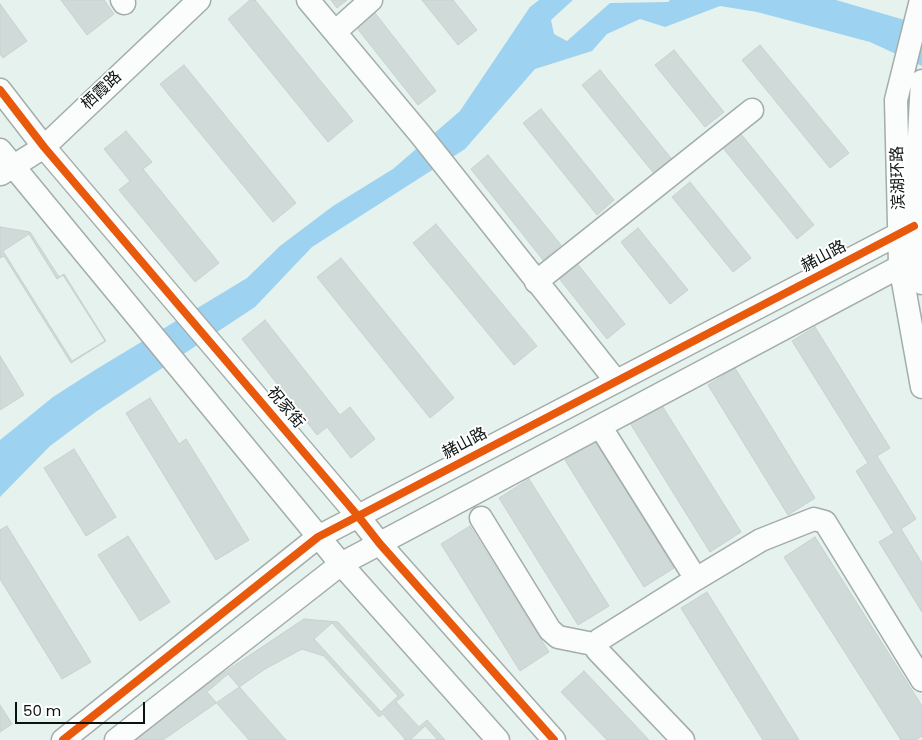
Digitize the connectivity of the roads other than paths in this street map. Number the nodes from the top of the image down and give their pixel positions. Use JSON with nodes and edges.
{"nodes":[{"id":1,"x":199,"y":0,"type":"edge"},
{"id":2,"x":308,"y":0,"type":"edge"},
{"id":3,"x":371,"y":0,"type":"edge"},
{"id":4,"x":921,"y":0,"type":"edge"},
{"id":5,"x":335,"y":32,"type":"junction"},
{"id":6,"x":922,"y":81,"type":"edge"},
{"id":7,"x":0,"y":90,"type":"edge"},
{"id":8,"x":752,"y":110,"type":"dead end"},
{"id":9,"x":44,"y":147,"type":"junction"},
{"id":10,"x":4,"y":163,"type":"edge"},
{"id":11,"x":907,"y":229,"type":"junction"},
{"id":12,"x":909,"y":261,"type":"junction"},
{"id":13,"x":536,"y":282,"type":"junction"},
{"id":14,"x":922,"y":283,"type":"edge"},
{"id":15,"x":616,"y":381,"type":"junction"},
{"id":16,"x":922,"y":388,"type":"edge"},
{"id":17,"x":600,"y":426,"type":"junction"},
{"id":18,"x":358,"y":516,"type":"junction"},
{"id":19,"x":481,"y":518,"type":"dead end"},
{"id":20,"x":318,"y":537,"type":"junction"},
{"id":21,"x":380,"y":544,"type":"junction"},
{"id":22,"x":341,"y":564,"type":"junction"},
{"id":23,"x":696,"y":579,"type":"junction"},
{"id":24,"x":598,"y":645,"type":"junction"},
{"id":25,"x":922,"y":680,"type":"edge"},
{"id":26,"x":63,"y":740,"type":"edge"},
{"id":27,"x":116,"y":740,"type":"edge"},
{"id":28,"x":498,"y":740,"type":"edge"},
{"id":29,"x":554,"y":740,"type":"edge"},
{"id":30,"x":683,"y":740,"type":"edge"}],
"edges":[{"from":1,"to":9,"type":"street","name":"栖霞路"},
{"from":2,"to":5,"type":"street"},
{"from":3,"to":5,"type":"street"},
{"from":4,"to":11,"type":"street","name":"滨湖环路"},
{"from":5,"to":13,"type":"street"},
{"from":6,"to":11,"type":"street","name":"滨湖环路"},
{"from":7,"to":9,"type":"street","name":"祝家街"},
{"from":8,"to":13,"type":"street"},
{"from":9,"to":10,"type":"street","name":"栖霞路"},
{"from":9,"to":18,"type":"street","name":"祝家街"},
{"from":10,"to":20,"type":"street"},
{"from":11,"to":12,"type":"street","name":"滨湖环路"},
{"from":11,"to":15,"type":"street","name":"赭山路"},
{"from":12,"to":14,"type":"street","name":"滨湖环路"},
{"from":12,"to":16,"type":"street","name":"滨湖环路"},
{"from":12,"to":17,"type":"street"},
{"from":13,"to":15,"type":"street"},
{"from":15,"to":18,"type":"street","name":"赭山路"},
{"from":17,"to":21,"type":"street"},
{"from":17,"to":23,"type":"street"},
{"from":18,"to":20,"type":"street","name":"赭山路"},
{"from":18,"to":21,"type":"street","name":"祝家街"},
{"from":19,"to":24,"type":"street"},
{"from":20,"to":22,"type":"street"},
{"from":20,"to":26,"type":"street","name":"赭山路"},
{"from":21,"to":22,"type":"street"},
{"from":21,"to":29,"type":"street","name":"祝家街"},
{"from":22,"to":27,"type":"street"},
{"from":22,"to":28,"type":"street"},
{"from":23,"to":24,"type":"street"},
{"from":23,"to":25,"type":"street"},
{"from":24,"to":30,"type":"street"}]}
